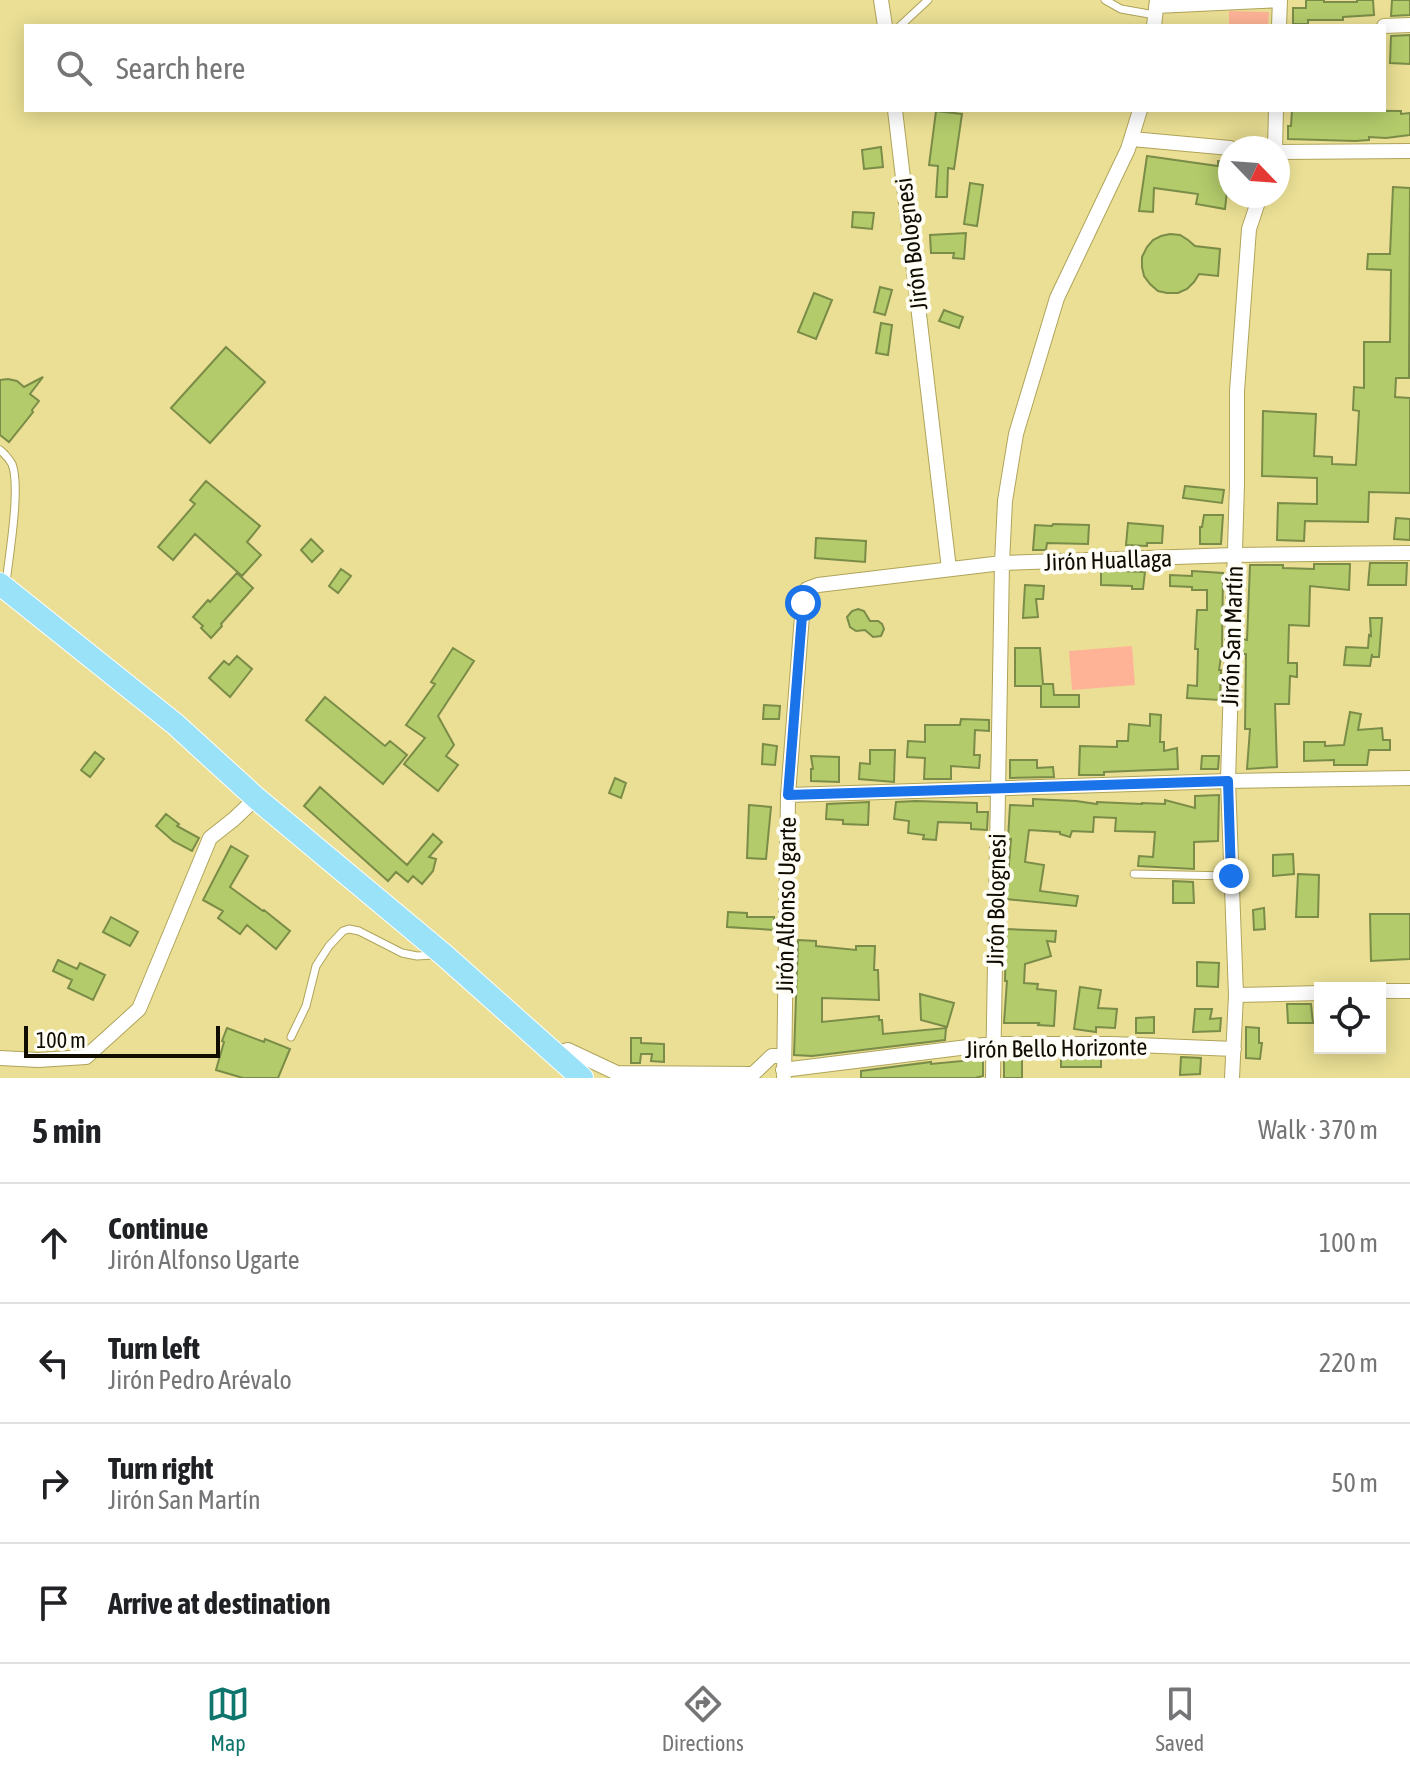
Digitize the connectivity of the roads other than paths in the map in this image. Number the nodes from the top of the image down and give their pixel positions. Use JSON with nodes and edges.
{"nodes":[{"id":1,"x":882,"y":0,"type":"edge"},
{"id":2,"x":928,"y":0,"type":"edge"},
{"id":3,"x":1105,"y":0,"type":"edge"},
{"id":4,"x":1280,"y":0,"type":"edge"},
{"id":5,"x":1155,"y":12,"type":"edge"},
{"id":6,"x":885,"y":24,"type":"edge"},
{"id":7,"x":902,"y":24,"type":"edge"},
{"id":8,"x":1279,"y":24,"type":"edge"},
{"id":9,"x":1410,"y":25,"type":"edge"},
{"id":10,"x":1386,"y":26,"type":"edge"},
{"id":11,"x":895,"y":112,"type":"edge"},
{"id":12,"x":1139,"y":112,"type":"edge"},
{"id":13,"x":1276,"y":112,"type":"edge"},
{"id":14,"x":1276,"y":136,"type":"edge"},
{"id":15,"x":1132,"y":139,"type":"junction"},
{"id":16,"x":1218,"y":147,"type":"edge"},
{"id":17,"x":1290,"y":150,"type":"edge"},
{"id":18,"x":1410,"y":151,"type":"edge"},
{"id":19,"x":1256,"y":208,"type":"edge"},
{"id":20,"x":0,"y":450,"type":"edge"},
{"id":21,"x":1410,"y":553,"type":"edge"},
{"id":22,"x":1234,"y":555,"type":"junction"},
{"id":23,"x":1002,"y":563,"type":"junction"},
{"id":24,"x":949,"y":569,"type":"junction"},
{"id":25,"x":3,"y":587,"type":"edge"},
{"id":26,"x":807,"y":589,"type":"joint"},
{"id":27,"x":1410,"y":778,"type":"edge"},
{"id":28,"x":1228,"y":781,"type":"junction"},
{"id":29,"x":998,"y":789,"type":"junction"},
{"id":30,"x":788,"y":795,"type":"junction"},
{"id":31,"x":256,"y":798,"type":"junction"},
{"id":32,"x":1134,"y":874,"type":"dead end"},
{"id":33,"x":1231,"y":876,"type":"junction"},
{"id":34,"x":444,"y":955,"type":"junction"},
{"id":35,"x":1386,"y":991,"type":"edge"},
{"id":36,"x":1410,"y":991,"type":"edge"},
{"id":37,"x":1314,"y":993,"type":"edge"},
{"id":38,"x":1236,"y":995,"type":"junction"},
{"id":39,"x":291,"y":1037,"type":"dead end"},
{"id":40,"x":992,"y":1044,"type":"junction"},
{"id":41,"x":1234,"y":1049,"type":"junction"},
{"id":42,"x":554,"y":1054,"type":"junction"},
{"id":43,"x":0,"y":1058,"type":"edge"},
{"id":44,"x":783,"y":1068,"type":"edge"},
{"id":45,"x":582,"y":1078,"type":"edge"},
{"id":46,"x":993,"y":1078,"type":"edge"},
{"id":47,"x":1232,"y":1078,"type":"edge"}],
"edges":[{"from":1,"to":6,"type":"street"},
{"from":2,"to":7,"type":"lane"},
{"from":3,"to":5,"type":"lane"},
{"from":4,"to":5,"type":"street"},
{"from":4,"to":8,"type":"street"},
{"from":9,"to":10,"type":"street"},
{"from":11,"to":24,"type":"street","name":"Jirón Bolognesi"},
{"from":12,"to":15,"type":"street","name":"Jirón Bolognesi"},
{"from":13,"to":14,"type":"street"},
{"from":15,"to":16,"type":"street"},
{"from":15,"to":23,"type":"street","name":"Jirón Bolognesi"},
{"from":17,"to":18,"type":"street"},
{"from":19,"to":22,"type":"street","name":"Jirón San Martín"},
{"from":20,"to":25,"type":"lane"},
{"from":21,"to":22,"type":"street","name":"Jirón Huallaga"},
{"from":22,"to":23,"type":"street","name":"Jirón Huallaga"},
{"from":22,"to":28,"type":"street","name":"Jirón San Martín"},
{"from":23,"to":24,"type":"street","name":"Jirón Huallaga"},
{"from":23,"to":29,"type":"street","name":"Jirón Bolognesi"},
{"from":24,"to":26,"type":"street","name":"Jirón Huallaga"},
{"from":25,"to":31,"type":"highway"},
{"from":26,"to":30,"type":"street","name":"Jirón Alfonso Ugarte"},
{"from":27,"to":28,"type":"street"},
{"from":28,"to":29,"type":"street"},
{"from":28,"to":33,"type":"street","name":"Jirón San Martín"},
{"from":29,"to":30,"type":"street"},
{"from":29,"to":40,"type":"street","name":"Jirón Bolognesi"},
{"from":30,"to":44,"type":"street","name":"Jirón Alfonso Ugarte"},
{"from":31,"to":34,"type":"highway"},
{"from":31,"to":43,"type":"street"},
{"from":32,"to":33,"type":"lane"},
{"from":33,"to":38,"type":"street","name":"Jirón San Martín"},
{"from":34,"to":39,"type":"lane"},
{"from":34,"to":42,"type":"highway"},
{"from":35,"to":36,"type":"street"},
{"from":37,"to":38,"type":"street"},
{"from":38,"to":41,"type":"street","name":"Jirón San Martín"},
{"from":40,"to":41,"type":"street","name":"Jirón Bello Horizonte"},
{"from":40,"to":44,"type":"street","name":"Jirón Bello Horizonte"},
{"from":40,"to":46,"type":"street","name":"Jirón Bolognesi"},
{"from":41,"to":47,"type":"street","name":"Jirón San Martín"},
{"from":42,"to":44,"type":"street","name":"Jirón Bello Horizonte"},
{"from":42,"to":45,"type":"highway"}]}
